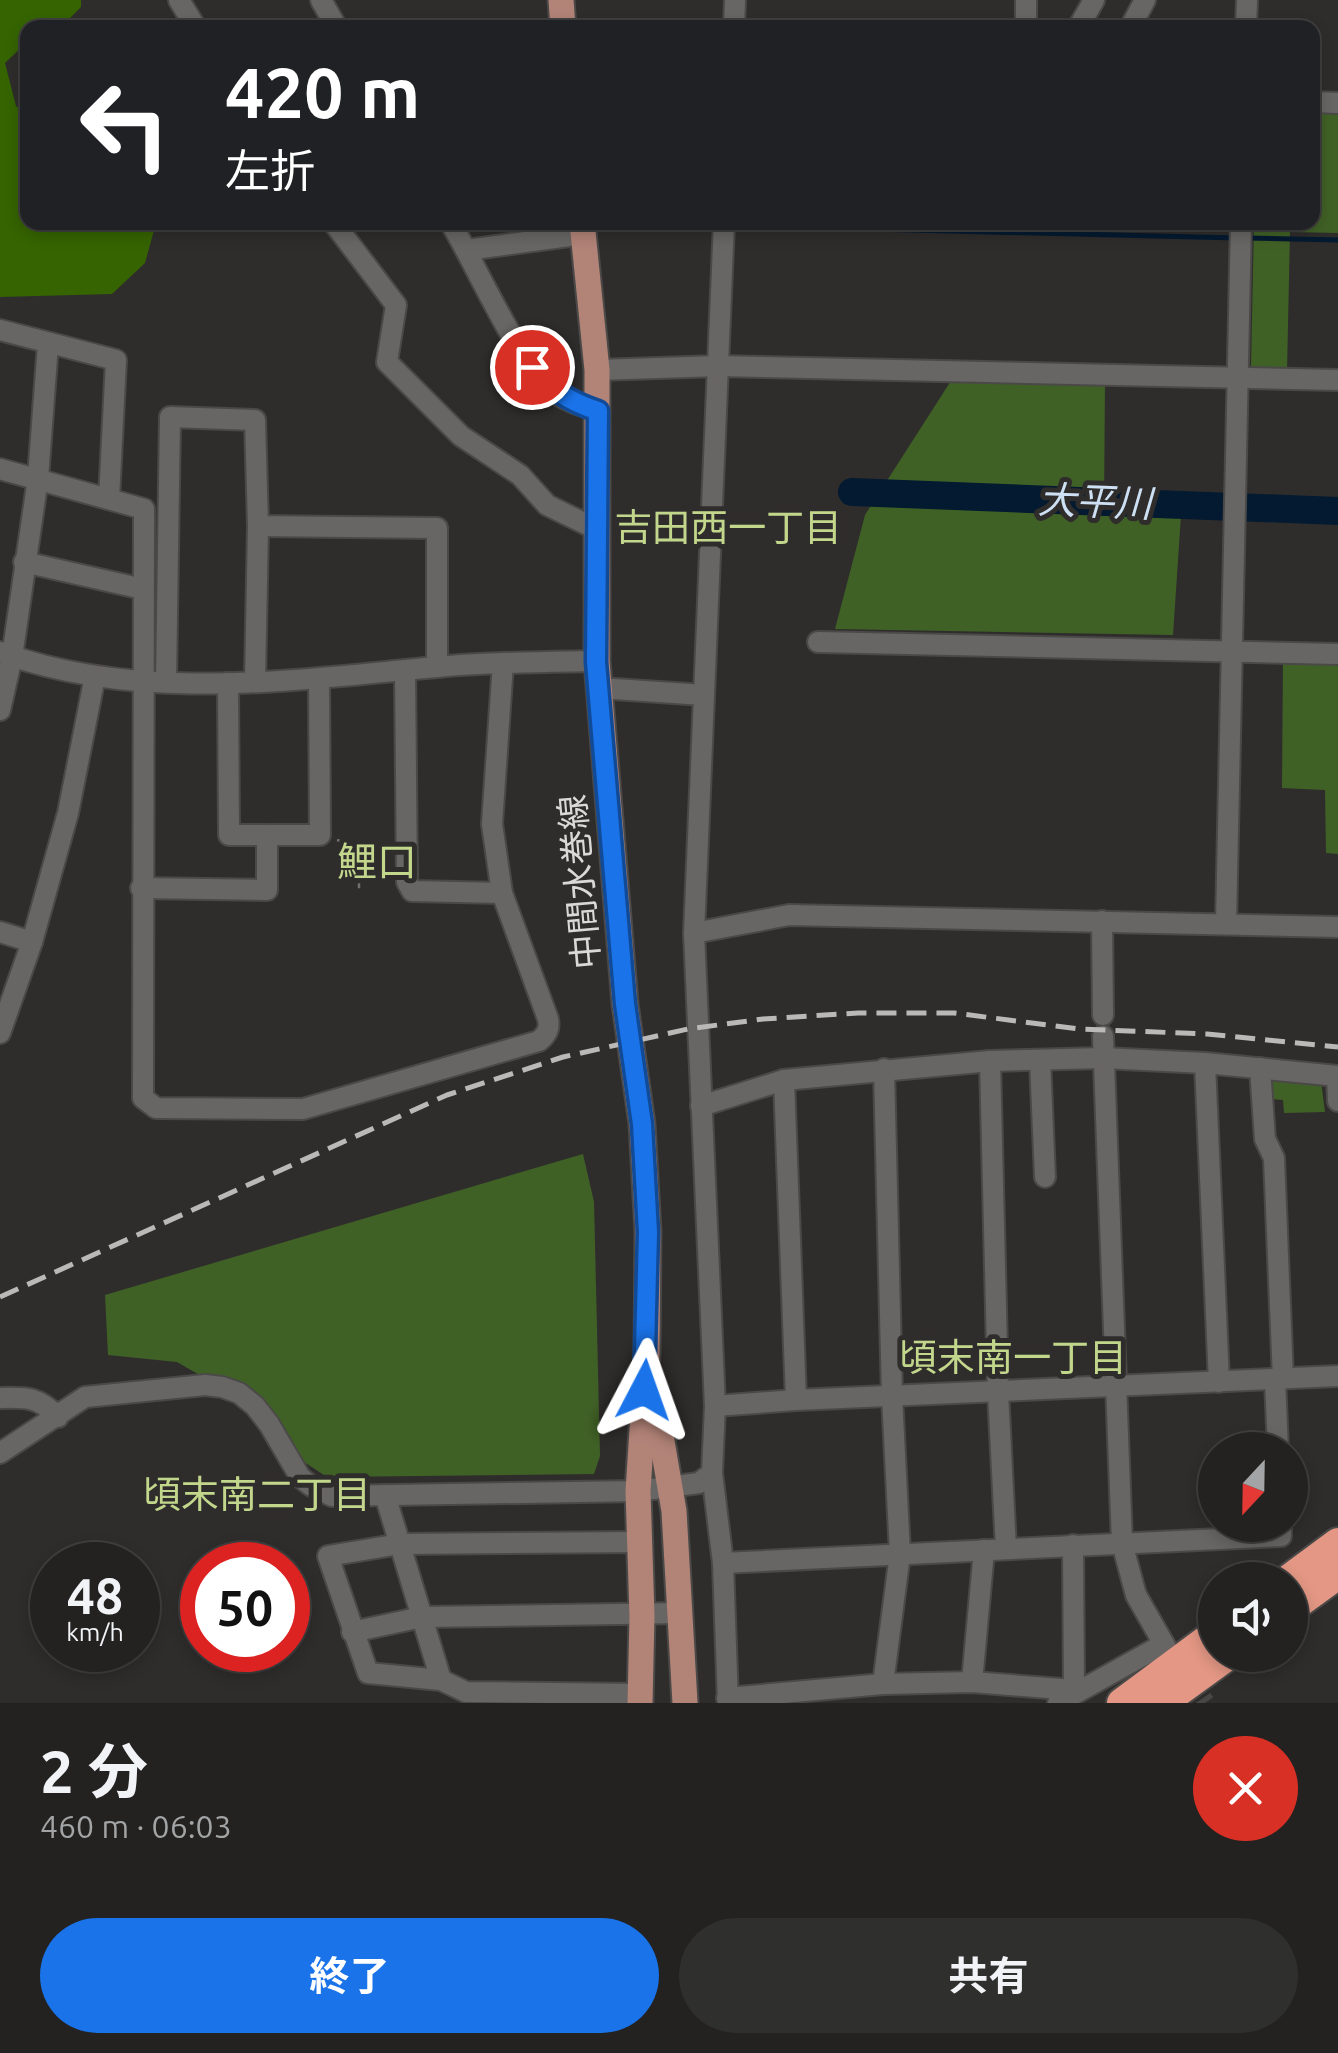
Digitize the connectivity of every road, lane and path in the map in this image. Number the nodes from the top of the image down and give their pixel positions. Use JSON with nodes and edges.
{"nodes":[{"id":1,"x":339,"y":230,"type":"edge"},
{"id":2,"x":455,"y":230,"type":"edge"},
{"id":3,"x":572,"y":230,"type":"edge"},
{"id":4,"x":583,"y":230,"type":"edge"},
{"id":5,"x":724,"y":230,"type":"edge"},
{"id":6,"x":1241,"y":230,"type":"edge"},
{"id":7,"x":467,"y":250,"type":"junction"},
{"id":8,"x":0,"y":330,"type":"edge"},
{"id":9,"x":48,"y":344,"type":"junction"},
{"id":10,"x":719,"y":366,"type":"junction"},
{"id":11,"x":597,"y":370,"type":"junction"},
{"id":12,"x":1238,"y":377,"type":"junction"},
{"id":13,"x":1338,"y":380,"type":"edge"},
{"id":14,"x":598,"y":411,"type":"junction"},
{"id":15,"x":0,"y":469,"type":"edge"},
{"id":16,"x":38,"y":478,"type":"junction"},
{"id":17,"x":109,"y":500,"type":"junction"},
{"id":18,"x":258,"y":526,"type":"junction"},
{"id":19,"x":596,"y":529,"type":"junction"},
{"id":20,"x":24,"y":562,"type":"junction"},
{"id":21,"x":143,"y":589,"type":"junction"},
{"id":22,"x":818,"y":642,"type":"dead end"},
{"id":23,"x":1231,"y":652,"type":"junction"},
{"id":24,"x":6,"y":654,"type":"edge"},
{"id":25,"x":1338,"y":654,"type":"edge"},
{"id":26,"x":503,"y":662,"type":"junction"},
{"id":27,"x":596,"y":662,"type":"junction"},
{"id":28,"x":438,"y":667,"type":"junction"},
{"id":29,"x":405,"y":670,"type":"junction"},
{"id":30,"x":95,"y":676,"type":"junction"},
{"id":31,"x":319,"y":680,"type":"junction"},
{"id":32,"x":166,"y":682,"type":"junction"},
{"id":33,"x":255,"y":682,"type":"junction"},
{"id":34,"x":143,"y":683,"type":"junction"},
{"id":35,"x":228,"y":683,"type":"junction"},
{"id":36,"x":599,"y":688,"type":"junction"},
{"id":37,"x":704,"y":695,"type":"junction"},
{"id":38,"x":0,"y":710,"type":"edge"},
{"id":39,"x":268,"y":835,"type":"junction"},
{"id":40,"x":320,"y":835,"type":"junction"},
{"id":41,"x":141,"y":888,"type":"junction"},
{"id":42,"x":359,"y":892,"type":"dead end"},
{"id":43,"x":502,"y":893,"type":"junction"},
{"id":44,"x":1102,"y":921,"type":"junction"},
{"id":45,"x":1226,"y":924,"type":"junction"},
{"id":46,"x":1338,"y":927,"type":"edge"},
{"id":47,"x":0,"y":932,"type":"edge"},
{"id":48,"x":694,"y":933,"type":"junction"},
{"id":49,"x":32,"y":942,"type":"junction"},
{"id":50,"x":0,"y":1033,"type":"edge"},
{"id":51,"x":1103,"y":1058,"type":"junction"},
{"id":52,"x":1040,"y":1060,"type":"junction"},
{"id":53,"x":990,"y":1062,"type":"junction"},
{"id":54,"x":1205,"y":1063,"type":"junction"},
{"id":55,"x":1260,"y":1068,"type":"junction"},
{"id":56,"x":884,"y":1069,"type":"junction"},
{"id":57,"x":1338,"y":1076,"type":"edge"},
{"id":58,"x":784,"y":1080,"type":"junction"},
{"id":59,"x":1338,"y":1101,"type":"edge"},
{"id":60,"x":701,"y":1106,"type":"junction"},
{"id":61,"x":1045,"y":1177,"type":"dead end"},
{"id":62,"x":647,"y":1354,"type":"junction"},
{"id":63,"x":1338,"y":1376,"type":"edge"},
{"id":64,"x":1278,"y":1379,"type":"junction"},
{"id":65,"x":1219,"y":1382,"type":"junction"},
{"id":66,"x":1114,"y":1386,"type":"junction"},
{"id":67,"x":998,"y":1392,"type":"junction"},
{"id":68,"x":892,"y":1396,"type":"junction"},
{"id":69,"x":0,"y":1398,"type":"edge"},
{"id":70,"x":796,"y":1400,"type":"junction"},
{"id":71,"x":715,"y":1406,"type":"junction"},
{"id":72,"x":58,"y":1417,"type":"junction"},
{"id":73,"x":1278,"y":1432,"type":"edge"},
{"id":74,"x":0,"y":1454,"type":"edge"},
{"id":75,"x":712,"y":1473,"type":"junction"},
{"id":76,"x":669,"y":1487,"type":"junction"},
{"id":77,"x":638,"y":1491,"type":"junction"},
{"id":78,"x":385,"y":1495,"type":"junction"},
{"id":79,"x":1198,"y":1540,"type":"edge"},
{"id":80,"x":640,"y":1542,"type":"junction"},
{"id":81,"x":1122,"y":1543,"type":"junction"},
{"id":82,"x":1338,"y":1543,"type":"edge"},
{"id":83,"x":400,"y":1544,"type":"junction"},
{"id":84,"x":1073,"y":1545,"type":"junction"},
{"id":85,"x":1006,"y":1548,"type":"junction"},
{"id":86,"x":984,"y":1550,"type":"junction"},
{"id":87,"x":900,"y":1554,"type":"junction"},
{"id":88,"x":723,"y":1563,"type":"junction"},
{"id":89,"x":1308,"y":1565,"type":"edge"},
{"id":90,"x":1338,"y":1574,"type":"edge"},
{"id":91,"x":1308,"y":1596,"type":"edge"},
{"id":92,"x":682,"y":1613,"type":"junction"},
{"id":93,"x":642,"y":1616,"type":"junction"},
{"id":94,"x":422,"y":1617,"type":"junction"},
{"id":95,"x":352,"y":1632,"type":"junction"},
{"id":96,"x":1198,"y":1647,"type":"edge"},
{"id":97,"x":1205,"y":1672,"type":"edge"},
{"id":98,"x":1208,"y":1672,"type":"edge"},
{"id":99,"x":441,"y":1680,"type":"junction"},
{"id":100,"x":972,"y":1682,"type":"junction"},
{"id":101,"x":896,"y":1691,"type":"edge"},
{"id":102,"x":640,"y":1698,"type":"edge"},
{"id":103,"x":728,"y":1701,"type":"edge"},
{"id":104,"x":685,"y":1703,"type":"edge"},
{"id":105,"x":1058,"y":1703,"type":"edge"},
{"id":106,"x":1122,"y":1703,"type":"edge"},
{"id":107,"x":1162,"y":1703,"type":"edge"},
{"id":108,"x":1173,"y":1703,"type":"edge"}],
"edges":[{"from":1,"to":19,"type":"street"},
{"from":2,"to":7,"type":"street"},
{"from":3,"to":7,"type":"street"},
{"from":4,"to":11,"type":"main road","name":"中間水巻線"},
{"from":5,"to":10,"type":"street"},
{"from":6,"to":12,"type":"street"},
{"from":7,"to":14,"type":"street"},
{"from":8,"to":9,"type":"street"},
{"from":9,"to":16,"type":"street"},
{"from":9,"to":17,"type":"street"},
{"from":10,"to":11,"type":"street"},
{"from":10,"to":12,"type":"street"},
{"from":10,"to":37,"type":"street"},
{"from":11,"to":14,"type":"main road","name":"中間水巻線"},
{"from":12,"to":13,"type":"street"},
{"from":12,"to":23,"type":"street"},
{"from":14,"to":19,"type":"main road","name":"中間水巻線"},
{"from":15,"to":16,"type":"street"},
{"from":16,"to":17,"type":"street"},
{"from":16,"to":20,"type":"street"},
{"from":17,"to":21,"type":"street"},
{"from":18,"to":28,"type":"street"},
{"from":18,"to":32,"type":"street"},
{"from":18,"to":33,"type":"street"},
{"from":19,"to":27,"type":"main road","name":"中間水巻線"},
{"from":20,"to":21,"type":"street"},
{"from":20,"to":24,"type":"street"},
{"from":21,"to":34,"type":"street"},
{"from":22,"to":23,"type":"street"},
{"from":23,"to":25,"type":"street"},
{"from":23,"to":45,"type":"street"},
{"from":24,"to":30,"type":"street"},
{"from":24,"to":38,"type":"street"},
{"from":26,"to":27,"type":"street"},
{"from":26,"to":28,"type":"street"},
{"from":26,"to":43,"type":"street"},
{"from":27,"to":36,"type":"main road","name":"中間水巻線"},
{"from":28,"to":29,"type":"street"},
{"from":29,"to":31,"type":"street"},
{"from":29,"to":43,"type":"street"},
{"from":30,"to":34,"type":"street"},
{"from":30,"to":49,"type":"street"},
{"from":31,"to":33,"type":"street"},
{"from":31,"to":40,"type":"street"},
{"from":32,"to":34,"type":"street"},
{"from":32,"to":35,"type":"street"},
{"from":33,"to":35,"type":"street"},
{"from":34,"to":41,"type":"street"},
{"from":35,"to":39,"type":"street"},
{"from":36,"to":37,"type":"street"},
{"from":36,"to":62,"type":"main road","name":"中間水巻線"},
{"from":37,"to":48,"type":"street"},
{"from":39,"to":40,"type":"street"},
{"from":39,"to":41,"type":"street"},
{"from":40,"to":42,"type":"path"},
{"from":41,"to":43,"type":"street"},
{"from":44,"to":45,"type":"street"},
{"from":44,"to":48,"type":"street"},
{"from":44,"to":51,"type":"street"},
{"from":45,"to":46,"type":"street"},
{"from":47,"to":49,"type":"street"},
{"from":48,"to":60,"type":"street"},
{"from":49,"to":50,"type":"street"},
{"from":51,"to":52,"type":"street"},
{"from":51,"to":54,"type":"street"},
{"from":51,"to":66,"type":"street"},
{"from":52,"to":53,"type":"street"},
{"from":52,"to":61,"type":"street"},
{"from":53,"to":56,"type":"street"},
{"from":53,"to":67,"type":"street"},
{"from":54,"to":55,"type":"street"},
{"from":54,"to":65,"type":"street"},
{"from":55,"to":57,"type":"street"},
{"from":55,"to":64,"type":"street"},
{"from":56,"to":58,"type":"street"},
{"from":56,"to":68,"type":"street"},
{"from":57,"to":59,"type":"street"},
{"from":58,"to":60,"type":"street"},
{"from":58,"to":70,"type":"street"},
{"from":60,"to":71,"type":"street"},
{"from":62,"to":76,"type":"main road","name":"中間水巻線"},
{"from":62,"to":77,"type":"main road","name":"中間水巻線"},
{"from":63,"to":64,"type":"street"},
{"from":64,"to":65,"type":"street"},
{"from":64,"to":73,"type":"street"},
{"from":65,"to":66,"type":"street"},
{"from":66,"to":67,"type":"street"},
{"from":66,"to":81,"type":"street"},
{"from":67,"to":68,"type":"street"},
{"from":67,"to":85,"type":"street"},
{"from":68,"to":70,"type":"street"},
{"from":68,"to":87,"type":"street"},
{"from":69,"to":72,"type":"street"},
{"from":70,"to":71,"type":"street"},
{"from":71,"to":75,"type":"street"},
{"from":72,"to":74,"type":"street"},
{"from":72,"to":78,"type":"street"},
{"from":75,"to":76,"type":"street"},
{"from":75,"to":88,"type":"street"},
{"from":76,"to":77,"type":"street"},
{"from":76,"to":92,"type":"main road","name":"中間水巻線"},
{"from":77,"to":78,"type":"street"},
{"from":77,"to":80,"type":"main road","name":"中間水巻線"},
{"from":78,"to":83,"type":"street"},
{"from":79,"to":81,"type":"street"},
{"from":80,"to":83,"type":"street"},
{"from":80,"to":93,"type":"main road","name":"中間水巻線"},
{"from":81,"to":84,"type":"street"},
{"from":81,"to":105,"type":"street"},
{"from":82,"to":89,"type":"highway"},
{"from":83,"to":94,"type":"street"},
{"from":83,"to":95,"type":"street"},
{"from":84,"to":85,"type":"street"},
{"from":84,"to":100,"type":"street"},
{"from":85,"to":86,"type":"street"},
{"from":86,"to":87,"type":"street"},
{"from":86,"to":100,"type":"street"},
{"from":87,"to":88,"type":"street"},
{"from":87,"to":101,"type":"street"},
{"from":88,"to":103,"type":"street"},
{"from":90,"to":91,"type":"highway"},
{"from":92,"to":93,"type":"street"},
{"from":92,"to":104,"type":"main road","name":"中間水巻線"},
{"from":93,"to":94,"type":"street"},
{"from":93,"to":102,"type":"main road","name":"中間水巻線"},
{"from":94,"to":95,"type":"street"},
{"from":94,"to":99,"type":"street"},
{"from":95,"to":99,"type":"street"},
{"from":96,"to":106,"type":"highway"},
{"from":97,"to":107,"type":"highway"},
{"from":98,"to":108,"type":"highway"},
{"from":99,"to":102,"type":"street"},
{"from":100,"to":101,"type":"street"},
{"from":101,"to":103,"type":"street"}]}
